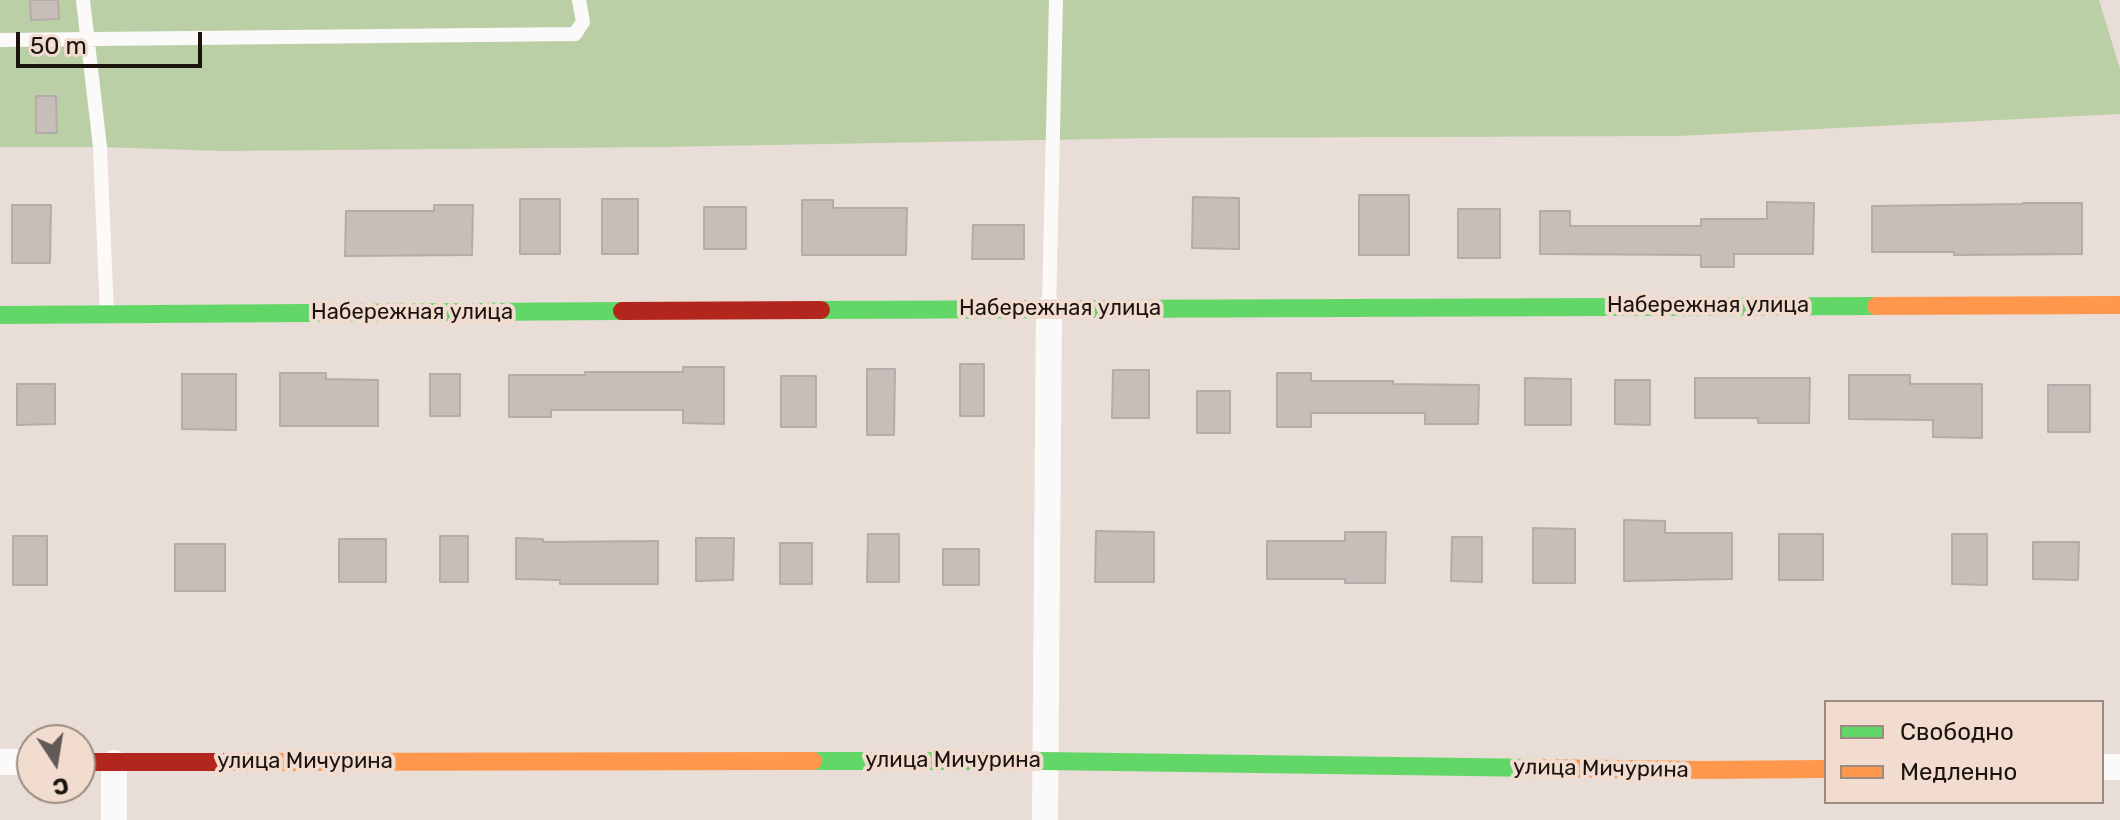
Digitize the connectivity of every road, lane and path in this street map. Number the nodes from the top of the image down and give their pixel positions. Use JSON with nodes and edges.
{"nodes":[{"id":1,"x":83,"y":0,"type":"edge"},
{"id":2,"x":579,"y":0,"type":"edge"},
{"id":3,"x":1056,"y":0,"type":"edge"},
{"id":4,"x":89,"y":39,"type":"junction"},
{"id":5,"x":0,"y":40,"type":"edge"},
{"id":6,"x":2120,"y":305,"type":"edge"},
{"id":7,"x":1049,"y":308,"type":"junction"},
{"id":8,"x":0,"y":315,"type":"edge"},
{"id":9,"x":107,"y":315,"type":"junction"},
{"id":10,"x":1044,"y":761,"type":"junction"},
{"id":11,"x":96,"y":762,"type":"edge"},
{"id":12,"x":114,"y":763,"type":"junction"},
{"id":13,"x":1824,"y":769,"type":"edge"},
{"id":14,"x":114,"y":820,"type":"edge"},
{"id":15,"x":1045,"y":820,"type":"edge"}],
"edges":[{"from":1,"to":4,"type":"lane"},
{"from":2,"to":4,"type":"lane"},
{"from":3,"to":7,"type":"lane"},
{"from":4,"to":5,"type":"lane"},
{"from":4,"to":9,"type":"lane"},
{"from":6,"to":7,"type":"street","name":"Набережная улица"},
{"from":7,"to":9,"type":"street","name":"Набережная улица"},
{"from":7,"to":10,"type":"street"},
{"from":8,"to":9,"type":"street","name":"Набережная улица"},
{"from":10,"to":12,"type":"street","name":"улица Мичурина"},
{"from":10,"to":13,"type":"street","name":"улица Мичурина"},
{"from":10,"to":15,"type":"street"},
{"from":11,"to":12,"type":"street","name":"улица Мичурина"},
{"from":12,"to":14,"type":"street"}]}
